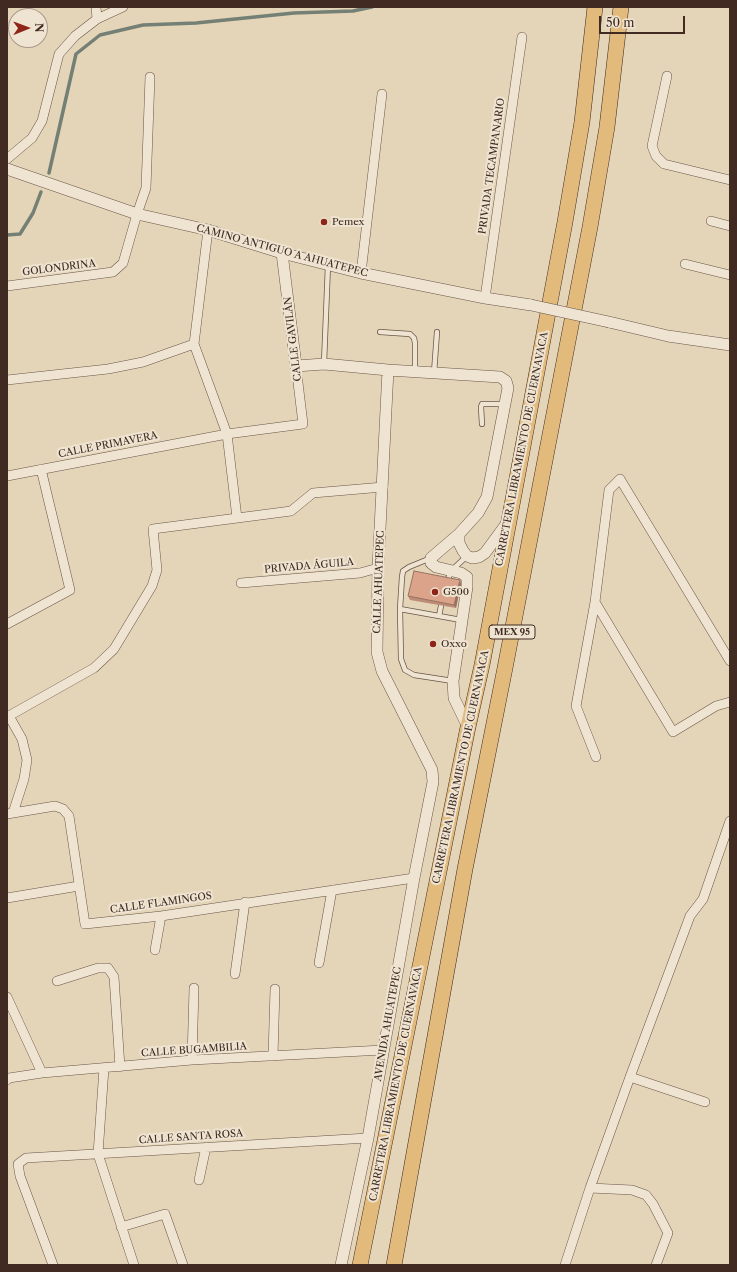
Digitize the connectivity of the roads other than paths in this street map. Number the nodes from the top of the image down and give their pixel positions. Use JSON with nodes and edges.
{"nodes":[{"id":1,"x":96,"y":7,"type":"edge"},
{"id":2,"x":123,"y":7,"type":"edge"},
{"id":3,"x":595,"y":7,"type":"edge"},
{"id":4,"x":621,"y":7,"type":"edge"},
{"id":5,"x":97,"y":19,"type":"junction"},
{"id":6,"x":522,"y":37,"type":"dead end"},
{"id":7,"x":667,"y":76,"type":"dead end"},
{"id":8,"x":150,"y":77,"type":"dead end"},
{"id":9,"x":382,"y":94,"type":"dead end"},
{"id":10,"x":7,"y":160,"type":"edge"},
{"id":11,"x":730,"y":180,"type":"edge"},
{"id":12,"x":137,"y":214,"type":"junction"},
{"id":13,"x":710,"y":221,"type":"dead end"},
{"id":14,"x":730,"y":226,"type":"edge"},
{"id":15,"x":208,"y":230,"type":"junction"},
{"id":16,"x":282,"y":253,"type":"junction"},
{"id":17,"x":685,"y":264,"type":"dead end"},
{"id":18,"x":328,"y":265,"type":"junction"},
{"id":19,"x":361,"y":273,"type":"junction"},
{"id":20,"x":730,"y":275,"type":"edge"},
{"id":21,"x":7,"y":286,"type":"edge"},
{"id":22,"x":484,"y":298,"type":"junction"},
{"id":23,"x":380,"y":332,"type":"dead end"},
{"id":24,"x":436,"y":332,"type":"dead end"},
{"id":25,"x":194,"y":344,"type":"junction"},
{"id":26,"x":730,"y":345,"type":"edge"},
{"id":27,"x":324,"y":364,"type":"junction"},
{"id":28,"x":296,"y":366,"type":"junction"},
{"id":29,"x":388,"y":370,"type":"junction"},
{"id":30,"x":415,"y":371,"type":"junction"},
{"id":31,"x":434,"y":373,"type":"junction"},
{"id":32,"x":7,"y":380,"type":"edge"},
{"id":33,"x":506,"y":404,"type":"junction"},
{"id":34,"x":303,"y":424,"type":"joint"},
{"id":35,"x":482,"y":424,"type":"dead end"},
{"id":36,"x":227,"y":434,"type":"junction"},
{"id":37,"x":41,"y":469,"type":"junction"},
{"id":38,"x":7,"y":476,"type":"edge"},
{"id":39,"x":383,"y":487,"type":"junction"},
{"id":40,"x":237,"y":518,"type":"junction"},
{"id":41,"x":508,"y":522,"type":"junction"},
{"id":42,"x":459,"y":534,"type":"junction"},
{"id":43,"x":467,"y":556,"type":"junction"},
{"id":44,"x":431,"y":558,"type":"junction"},
{"id":45,"x":378,"y":568,"type":"junction"},
{"id":46,"x":452,"y":570,"type":"junction"},
{"id":47,"x":447,"y":581,"type":"edge"},
{"id":48,"x":241,"y":583,"type":"dead end"},
{"id":49,"x":595,"y":602,"type":"junction"},
{"id":50,"x":442,"y":606,"type":"edge"},
{"id":51,"x":400,"y":609,"type":"junction"},
{"id":52,"x":439,"y":616,"type":"junction"},
{"id":53,"x":462,"y":620,"type":"junction"},
{"id":54,"x":7,"y":624,"type":"edge"},
{"id":55,"x":730,"y":661,"type":"edge"},
{"id":56,"x":453,"y":681,"type":"junction"},
{"id":57,"x":730,"y":702,"type":"edge"},
{"id":58,"x":8,"y":716,"type":"edge"},
{"id":59,"x":468,"y":727,"type":"junction"},
{"id":60,"x":596,"y":757,"type":"dead end"},
{"id":61,"x":433,"y":782,"type":"joint"},
{"id":62,"x":10,"y":814,"type":"edge"},
{"id":63,"x":730,"y":821,"type":"edge"},
{"id":64,"x":414,"y":878,"type":"junction"},
{"id":65,"x":79,"y":886,"type":"junction"},
{"id":66,"x":332,"y":890,"type":"junction"},
{"id":67,"x":7,"y":898,"type":"edge"},
{"id":68,"x":245,"y":902,"type":"junction"},
{"id":69,"x":161,"y":916,"type":"junction"},
{"id":70,"x":155,"y":950,"type":"dead end"},
{"id":71,"x":319,"y":963,"type":"dead end"},
{"id":72,"x":235,"y":974,"type":"dead end"},
{"id":73,"x":57,"y":980,"type":"dead end"},
{"id":74,"x":194,"y":988,"type":"dead end"},
{"id":75,"x":275,"y":989,"type":"dead end"},
{"id":76,"x":7,"y":997,"type":"edge"},
{"id":77,"x":383,"y":1050,"type":"junction"},
{"id":78,"x":273,"y":1056,"type":"junction"},
{"id":79,"x":192,"y":1060,"type":"junction"},
{"id":80,"x":120,"y":1067,"type":"junction"},
{"id":81,"x":104,"y":1068,"type":"junction"},
{"id":82,"x":42,"y":1073,"type":"junction"},
{"id":83,"x":630,"y":1077,"type":"junction"},
{"id":84,"x":7,"y":1080,"type":"edge"},
{"id":85,"x":705,"y":1102,"type":"dead end"},
{"id":86,"x":368,"y":1138,"type":"junction"},
{"id":87,"x":206,"y":1147,"type":"junction"},
{"id":88,"x":98,"y":1154,"type":"junction"},
{"id":89,"x":198,"y":1180,"type":"dead end"},
{"id":90,"x":590,"y":1188,"type":"junction"},
{"id":91,"x":121,"y":1227,"type":"junction"},
{"id":92,"x":53,"y":1265,"type":"edge"},
{"id":93,"x":134,"y":1265,"type":"edge"},
{"id":94,"x":183,"y":1265,"type":"edge"},
{"id":95,"x":341,"y":1265,"type":"edge"},
{"id":96,"x":360,"y":1265,"type":"edge"},
{"id":97,"x":394,"y":1265,"type":"edge"},
{"id":98,"x":565,"y":1265,"type":"edge"},
{"id":99,"x":656,"y":1265,"type":"edge"}],
"edges":[{"from":1,"to":5,"type":"street"},
{"from":2,"to":5,"type":"street"},
{"from":3,"to":41,"type":"highway","name":"CARRETERA LIBRAMIENTO DE CUERNAVACA","number":"MEX 95"},
{"from":4,"to":97,"type":"highway","number":"MEX 95"},
{"from":5,"to":10,"type":"street"},
{"from":6,"to":22,"type":"street","name":"PRIVADA TECAMPANARIO"},
{"from":7,"to":11,"type":"street"},
{"from":8,"to":12,"type":"street"},
{"from":9,"to":19,"type":"street"},
{"from":10,"to":12,"type":"street","name":"CAMINO ANTIGUO A AHUATEPEC"},
{"from":12,"to":15,"type":"street","name":"CAMINO ANTIGUO A AHUATEPEC"},
{"from":12,"to":21,"type":"street","name":"GOLONDRINA"},
{"from":13,"to":14,"type":"street"},
{"from":15,"to":16,"type":"street","name":"CAMINO ANTIGUO A AHUATEPEC"},
{"from":15,"to":25,"type":"street"},
{"from":16,"to":18,"type":"street","name":"CAMINO ANTIGUO A AHUATEPEC"},
{"from":16,"to":28,"type":"street","name":"CALLE GAVILÁN"},
{"from":17,"to":20,"type":"street"},
{"from":18,"to":19,"type":"street","name":"CAMINO ANTIGUO A AHUATEPEC"},
{"from":18,"to":27,"type":"lane"},
{"from":19,"to":22,"type":"street","name":"CAMINO ANTIGUO A AHUATEPEC"},
{"from":22,"to":26,"type":"street","name":"CAMINO ANTIGUO A AHUATEPEC","bridge":true},
{"from":23,"to":30,"type":"lane"},
{"from":24,"to":31,"type":"lane"},
{"from":25,"to":32,"type":"street"},
{"from":25,"to":36,"type":"street"},
{"from":27,"to":28,"type":"street"},
{"from":27,"to":29,"type":"street"},
{"from":28,"to":34,"type":"street","name":"CALLE GAVILÁN"},
{"from":29,"to":30,"type":"street"},
{"from":29,"to":39,"type":"street","name":"CALLE AHUATEPEC"},
{"from":30,"to":31,"type":"street"},
{"from":31,"to":33,"type":"street"},
{"from":33,"to":35,"type":"lane"},
{"from":33,"to":42,"type":"street"},
{"from":34,"to":36,"type":"street","name":"CALLE PRIMAVERA"},
{"from":36,"to":37,"type":"street","name":"CALLE PRIMAVERA"},
{"from":36,"to":40,"type":"street"},
{"from":37,"to":38,"type":"street","name":"CALLE PRIMAVERA"},
{"from":37,"to":54,"type":"street"},
{"from":39,"to":40,"type":"street"},
{"from":39,"to":45,"type":"street","name":"CALLE AHUATEPEC"},
{"from":40,"to":58,"type":"street"},
{"from":41,"to":43,"type":"street"},
{"from":41,"to":59,"type":"highway","name":"CARRETERA LIBRAMIENTO DE CUERNAVACA","number":"MEX 95"},
{"from":42,"to":43,"type":"street"},
{"from":42,"to":44,"type":"street"},
{"from":43,"to":46,"type":"lane"},
{"from":44,"to":46,"type":"street"},
{"from":44,"to":51,"type":"lane"},
{"from":45,"to":48,"type":"street","name":"PRIVADA ÁGUILA"},
{"from":45,"to":61,"type":"street","name":"CALLE AHUATEPEC"},
{"from":46,"to":47,"type":"lane"},
{"from":46,"to":53,"type":"street"},
{"from":49,"to":55,"type":"street"},
{"from":49,"to":57,"type":"street"},
{"from":49,"to":60,"type":"street"},
{"from":50,"to":52,"type":"lane"},
{"from":51,"to":52,"type":"lane"},
{"from":51,"to":56,"type":"lane"},
{"from":52,"to":53,"type":"lane"},
{"from":53,"to":56,"type":"street"},
{"from":56,"to":59,"type":"street"},
{"from":58,"to":62,"type":"street"},
{"from":59,"to":96,"type":"highway","name":"CARRETERA LIBRAMIENTO DE CUERNAVACA","number":"MEX 95"},
{"from":61,"to":64,"type":"street","name":"AVENIDA AHUATEPEC"},
{"from":62,"to":65,"type":"street","name":"CALLE FLAMINGOS"},
{"from":63,"to":83,"type":"street"},
{"from":64,"to":66,"type":"street","name":"CALLE FLAMINGOS"},
{"from":64,"to":77,"type":"street","name":"AVENIDA AHUATEPEC"},
{"from":65,"to":67,"type":"street"},
{"from":65,"to":69,"type":"street","name":"CALLE FLAMINGOS"},
{"from":66,"to":68,"type":"street","name":"CALLE FLAMINGOS"},
{"from":66,"to":71,"type":"street"},
{"from":68,"to":69,"type":"street","name":"CALLE FLAMINGOS"},
{"from":68,"to":72,"type":"street"},
{"from":69,"to":70,"type":"street"},
{"from":73,"to":80,"type":"street"},
{"from":74,"to":79,"type":"street"},
{"from":75,"to":78,"type":"street"},
{"from":76,"to":82,"type":"street"},
{"from":77,"to":78,"type":"street","name":"CALLE BUGAMBILIA"},
{"from":77,"to":86,"type":"street","name":"AVENIDA AHUATEPEC"},
{"from":78,"to":79,"type":"street","name":"CALLE BUGAMBILIA"},
{"from":79,"to":80,"type":"street","name":"CALLE BUGAMBILIA"},
{"from":80,"to":81,"type":"street","name":"CALLE BUGAMBILIA"},
{"from":81,"to":82,"type":"street","name":"CALLE BUGAMBILIA"},
{"from":81,"to":88,"type":"street"},
{"from":82,"to":84,"type":"street","name":"CALLE BUGAMBILIA"},
{"from":83,"to":85,"type":"street"},
{"from":83,"to":90,"type":"street"},
{"from":86,"to":87,"type":"street","name":"CALLE SANTA ROSA"},
{"from":86,"to":95,"type":"street","name":"AVENIDA AHUATEPEC"},
{"from":87,"to":88,"type":"street","name":"CALLE SANTA ROSA"},
{"from":87,"to":89,"type":"street"},
{"from":88,"to":91,"type":"street"},
{"from":88,"to":92,"type":"street","name":"CALLE SANTA ROSA"},
{"from":90,"to":98,"type":"street"},
{"from":90,"to":99,"type":"street"},
{"from":91,"to":93,"type":"street"},
{"from":91,"to":94,"type":"street"}]}
